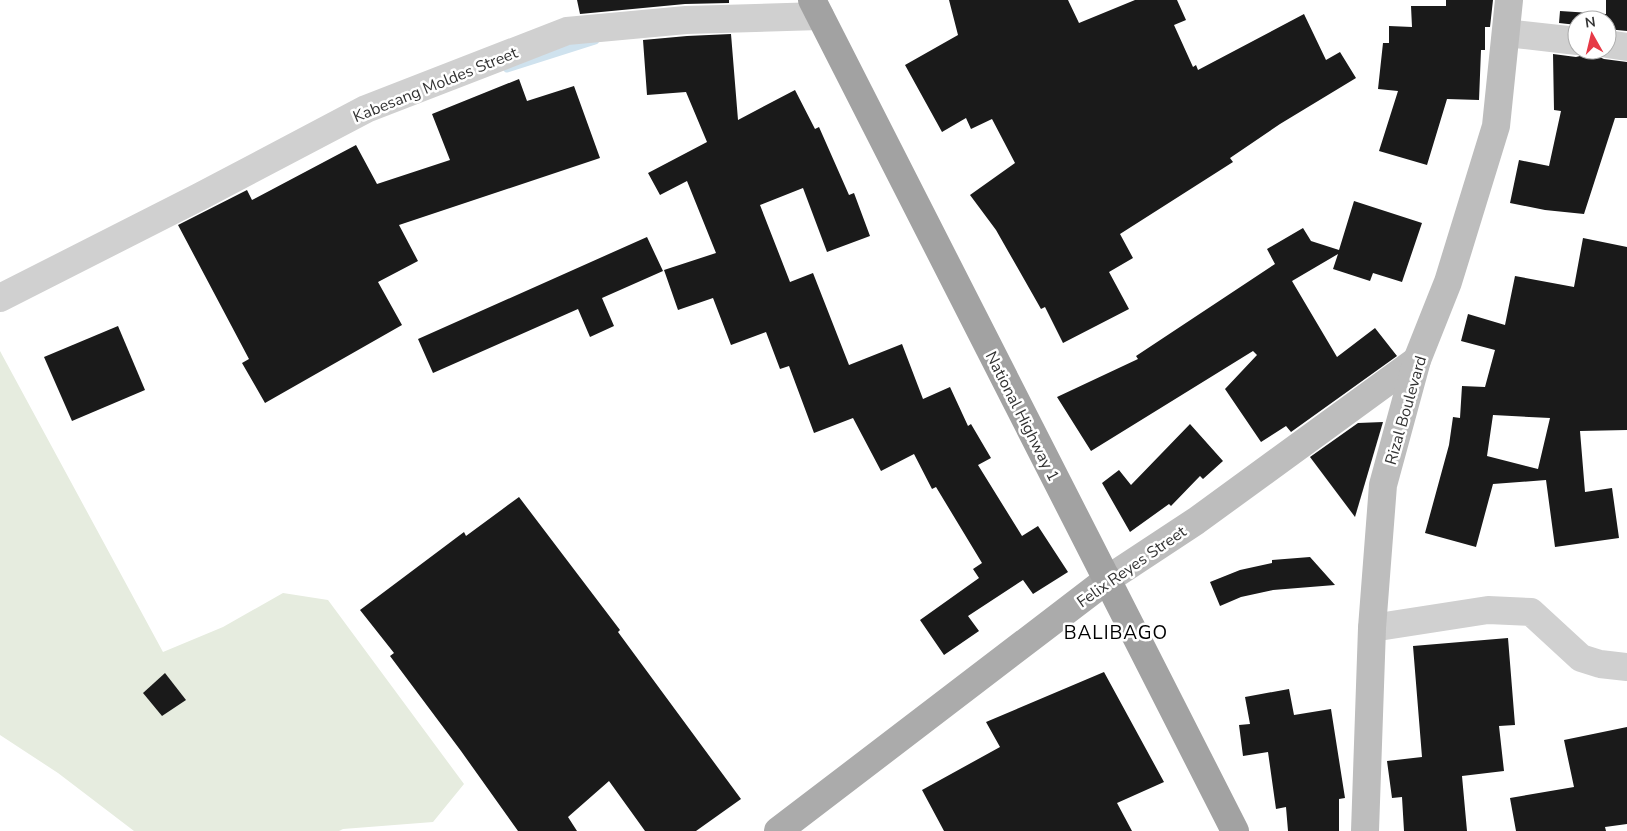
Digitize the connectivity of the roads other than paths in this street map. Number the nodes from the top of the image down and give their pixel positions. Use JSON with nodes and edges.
{"nodes":[{"id":1,"x":1509,"y":0,"type":"edge"},
{"id":2,"x":816,"y":8,"type":"edge"},
{"id":3,"x":1506,"y":33,"type":"junction"},
{"id":4,"x":1567,"y":40,"type":"edge"},
{"id":5,"x":0,"y":298,"type":"edge"},
{"id":6,"x":1418,"y":360,"type":"junction"},
{"id":7,"x":1108,"y":579,"type":"junction"},
{"id":8,"x":1372,"y":628,"type":"junction"},
{"id":9,"x":1627,"y":667,"type":"edge"},
{"id":10,"x":778,"y":831,"type":"edge"},
{"id":11,"x":1235,"y":831,"type":"edge"},
{"id":12,"x":1364,"y":831,"type":"edge"}],
"edges":[{"from":1,"to":3,"type":"main road","name":"Rizal Boulevard"},
{"from":2,"to":5,"type":"street","name":"Kabesang Moldes Street"},
{"from":2,"to":7,"type":"highway","name":"National Highway 1"},
{"from":3,"to":4,"type":"street"},
{"from":3,"to":6,"type":"main road","name":"Rizal Boulevard"},
{"from":6,"to":7,"type":"main road","name":"Felix Reyes Street"},
{"from":6,"to":8,"type":"main road","name":"Rizal Boulevard"},
{"from":7,"to":10,"type":"main road","name":"Felix Reyes Street"},
{"from":7,"to":11,"type":"highway","name":"National Highway 1"},
{"from":8,"to":9,"type":"street"},
{"from":8,"to":12,"type":"main road","name":"Rizal Boulevard"}]}
